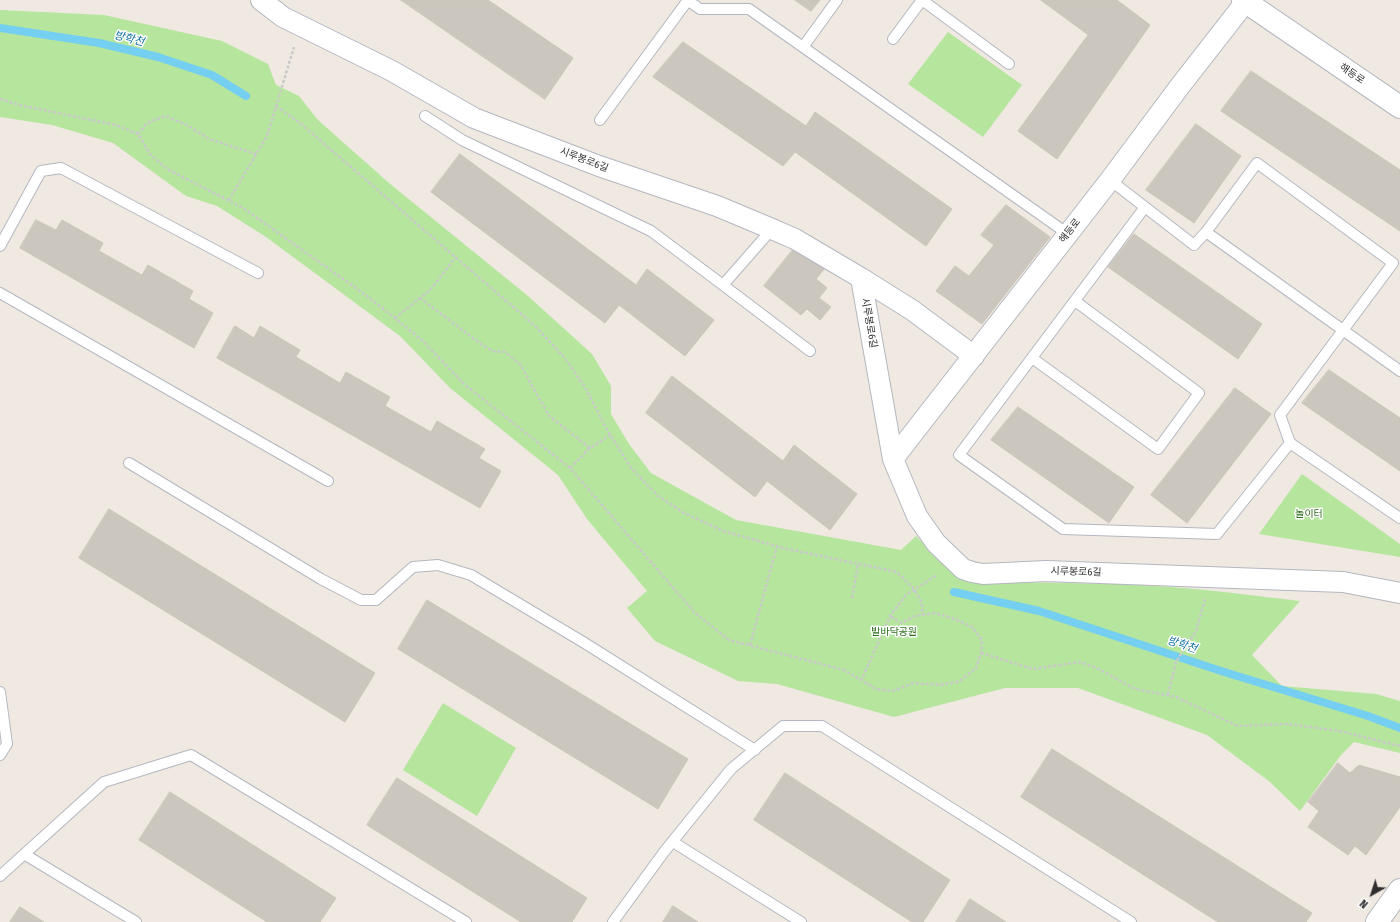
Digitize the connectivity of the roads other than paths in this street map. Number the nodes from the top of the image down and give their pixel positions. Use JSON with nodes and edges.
{"nodes":[{"id":1,"x":261,"y":0,"type":"edge"},
{"id":2,"x":687,"y":0,"type":"edge"},
{"id":3,"x":837,"y":0,"type":"edge"},
{"id":4,"x":922,"y":0,"type":"edge"},
{"id":5,"x":1245,"y":0,"type":"edge"},
{"id":6,"x":893,"y":39,"type":"dead end"},
{"id":7,"x":803,"y":47,"type":"junction"},
{"id":8,"x":1009,"y":64,"type":"dead end"},
{"id":9,"x":1400,"y":107,"type":"edge"},
{"id":10,"x":425,"y":116,"type":"dead end"},
{"id":11,"x":600,"y":120,"type":"dead end"},
{"id":12,"x":1110,"y":180,"type":"junction"},
{"id":13,"x":1145,"y":207,"type":"junction"},
{"id":14,"x":772,"y":229,"type":"junction"},
{"id":15,"x":1206,"y":232,"type":"junction"},
{"id":16,"x":1068,"y":234,"type":"junction"},
{"id":17,"x":0,"y":246,"type":"edge"},
{"id":18,"x":258,"y":273,"type":"dead end"},
{"id":19,"x":861,"y":278,"type":"junction"},
{"id":20,"x":723,"y":284,"type":"junction"},
{"id":21,"x":0,"y":293,"type":"edge"},
{"id":22,"x":1075,"y":301,"type":"junction"},
{"id":23,"x":1343,"y":330,"type":"junction"},
{"id":24,"x":810,"y":351,"type":"dead end"},
{"id":25,"x":974,"y":356,"type":"junction"},
{"id":26,"x":1032,"y":358,"type":"junction"},
{"id":27,"x":1400,"y":371,"type":"edge"},
{"id":28,"x":1290,"y":443,"type":"junction"},
{"id":29,"x":893,"y":459,"type":"junction"},
{"id":30,"x":129,"y":463,"type":"dead end"},
{"id":31,"x":328,"y":481,"type":"dead end"},
{"id":32,"x":1400,"y":518,"type":"edge"},
{"id":33,"x":1400,"y":593,"type":"edge"},
{"id":34,"x":0,"y":692,"type":"edge"},
{"id":35,"x":754,"y":750,"type":"junction"},
{"id":36,"x":0,"y":755,"type":"edge"},
{"id":37,"x":673,"y":842,"type":"junction"},
{"id":38,"x":24,"y":854,"type":"junction"},
{"id":39,"x":0,"y":876,"type":"edge"},
{"id":40,"x":1400,"y":890,"type":"edge"},
{"id":41,"x":136,"y":922,"type":"edge"},
{"id":42,"x":466,"y":922,"type":"edge"},
{"id":43,"x":613,"y":922,"type":"edge"},
{"id":44,"x":801,"y":922,"type":"edge"},
{"id":45,"x":1131,"y":922,"type":"edge"},
{"id":46,"x":1377,"y":922,"type":"edge"}],
"edges":[{"from":1,"to":14,"type":"street","name":"시루봉로6길"},
{"from":2,"to":7,"type":"lane"},
{"from":2,"to":11,"type":"lane"},
{"from":3,"to":7,"type":"lane"},
{"from":4,"to":6,"type":"lane"},
{"from":4,"to":8,"type":"lane"},
{"from":5,"to":9,"type":"main road","name":"해등로"},
{"from":5,"to":12,"type":"street","name":"해등로"},
{"from":7,"to":16,"type":"lane"},
{"from":10,"to":20,"type":"lane"},
{"from":12,"to":13,"type":"lane"},
{"from":12,"to":16,"type":"street","name":"해등로"},
{"from":13,"to":15,"type":"lane"},
{"from":13,"to":22,"type":"lane"},
{"from":14,"to":19,"type":"street","name":"시루봉로6길"},
{"from":14,"to":20,"type":"lane"},
{"from":15,"to":23,"type":"lane"},
{"from":15,"to":23,"type":"lane"},
{"from":16,"to":25,"type":"street","name":"해등로"},
{"from":17,"to":18,"type":"lane"},
{"from":19,"to":25,"type":"street"},
{"from":19,"to":29,"type":"street","name":"시루봉로6길"},
{"from":20,"to":24,"type":"lane"},
{"from":21,"to":31,"type":"lane"},
{"from":22,"to":26,"type":"lane"},
{"from":22,"to":26,"type":"lane"},
{"from":23,"to":27,"type":"lane"},
{"from":23,"to":28,"type":"lane"},
{"from":25,"to":29,"type":"street","name":"해등로"},
{"from":26,"to":28,"type":"lane"},
{"from":28,"to":32,"type":"lane"},
{"from":29,"to":33,"type":"street","name":"시루봉로6길"},
{"from":30,"to":35,"type":"lane"},
{"from":34,"to":36,"type":"lane"},
{"from":35,"to":37,"type":"lane"},
{"from":35,"to":45,"type":"lane"},
{"from":37,"to":43,"type":"lane"},
{"from":37,"to":44,"type":"lane"},
{"from":38,"to":39,"type":"lane"},
{"from":38,"to":41,"type":"lane"},
{"from":38,"to":42,"type":"lane"},
{"from":40,"to":46,"type":"main road"}]}
